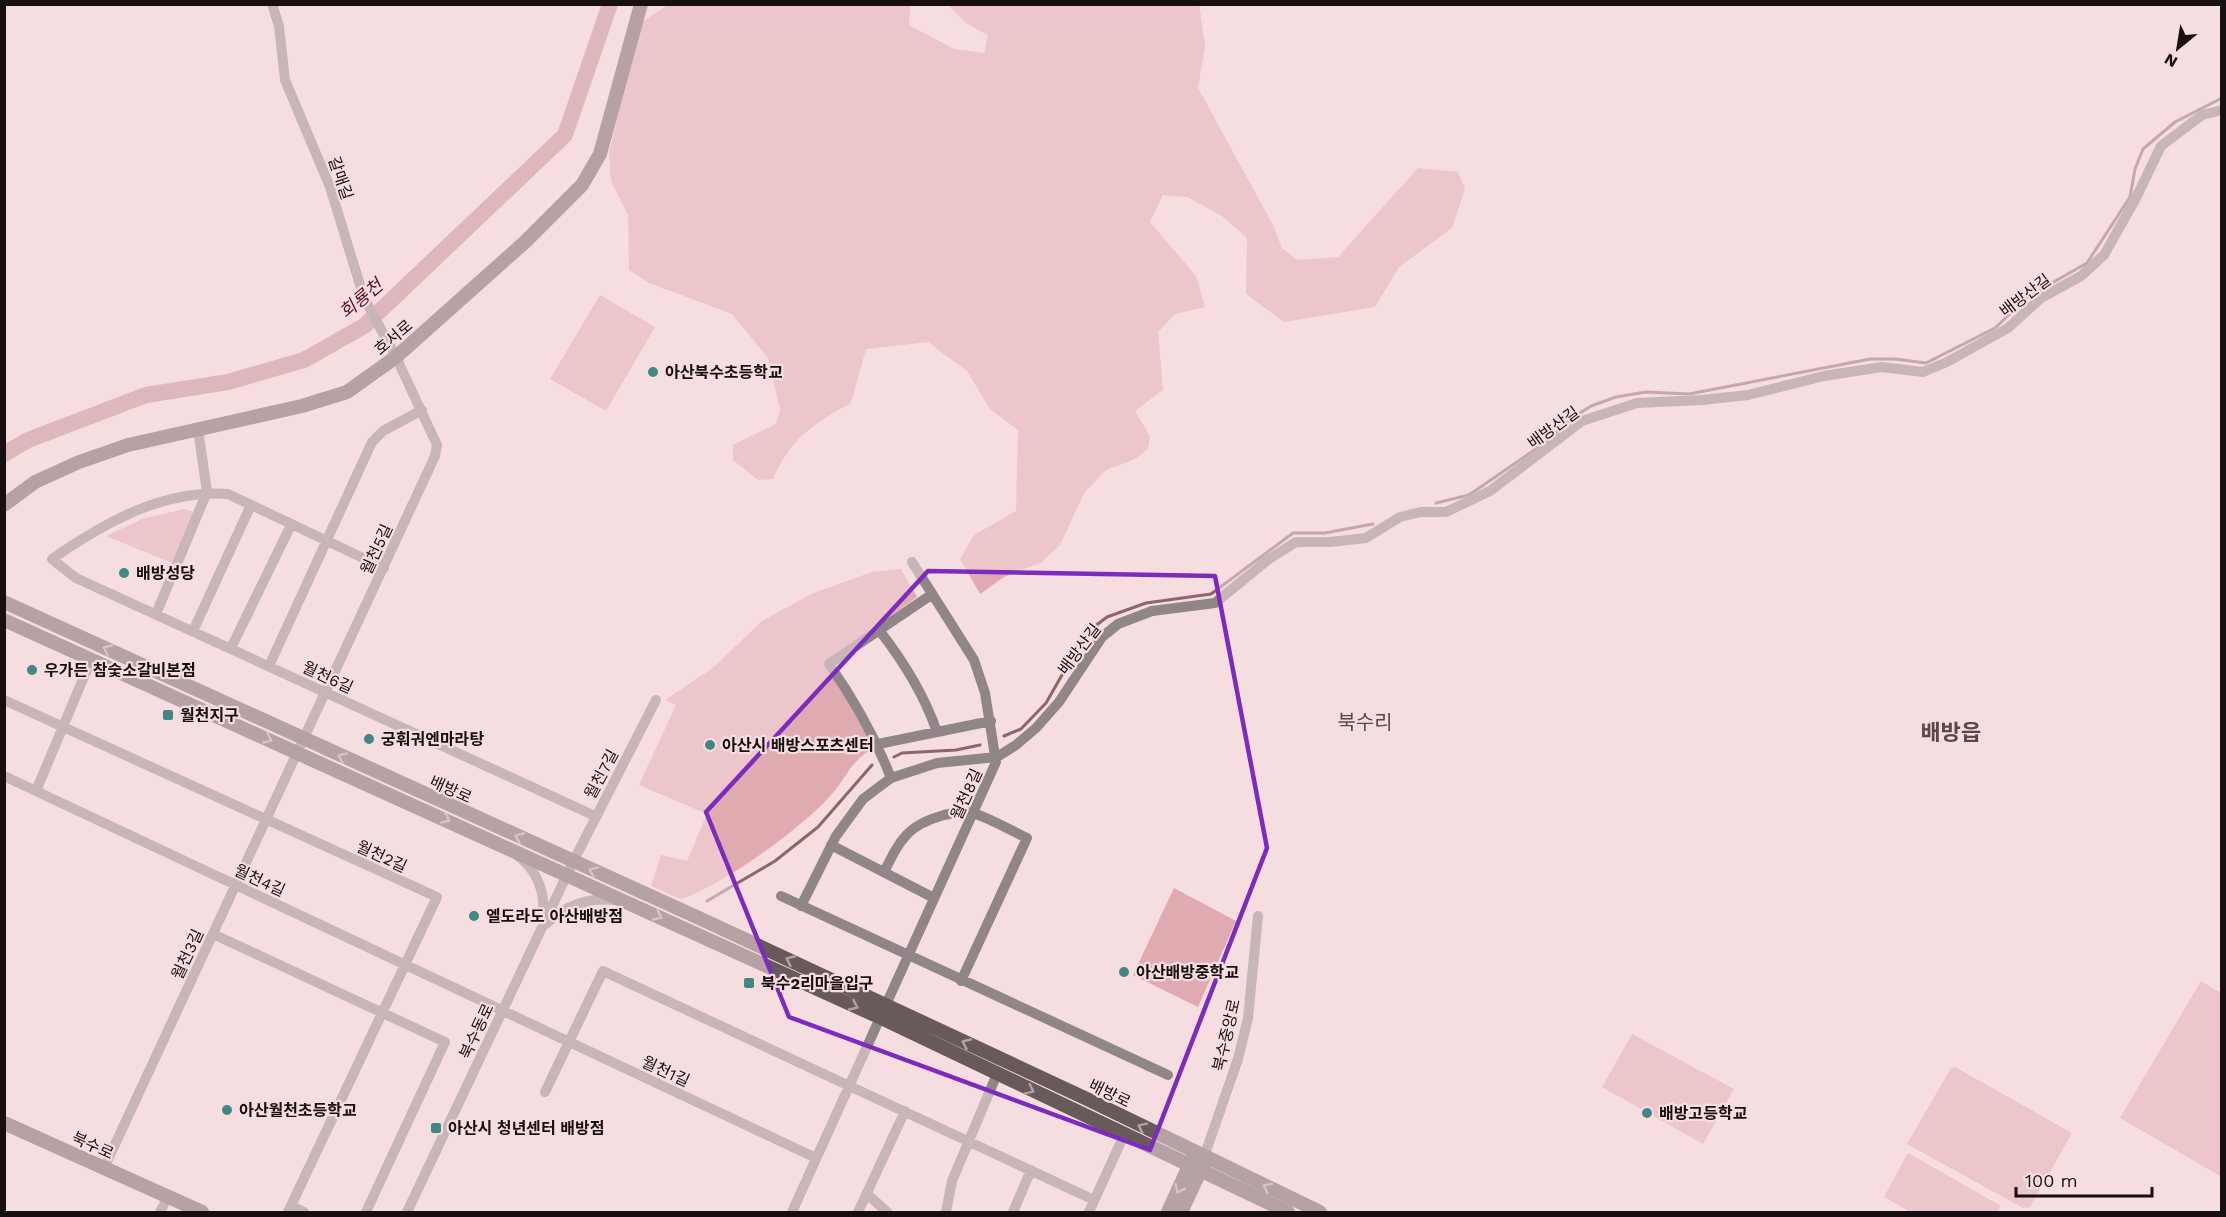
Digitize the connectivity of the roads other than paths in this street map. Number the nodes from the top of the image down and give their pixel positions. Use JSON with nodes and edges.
{"nodes":[{"id":1,"x":272,"y":4,"type":"edge"},
{"id":2,"x":641,"y":4,"type":"edge"},
{"id":3,"x":2222,"y":110,"type":"edge"},
{"id":4,"x":396,"y":357,"type":"junction"},
{"id":5,"x":422,"y":410,"type":"junction"},
{"id":6,"x":198,"y":429,"type":"junction"},
{"id":7,"x":207,"y":492,"type":"junction"},
{"id":8,"x":4,"y":504,"type":"edge"},
{"id":9,"x":251,"y":505,"type":"junction"},
{"id":10,"x":291,"y":525,"type":"junction"},
{"id":11,"x":328,"y":541,"type":"junction"},
{"id":12,"x":912,"y":562,"type":"dead end"},
{"id":13,"x":384,"y":568,"type":"junction"},
{"id":14,"x":931,"y":595,"type":"junction"},
{"id":15,"x":4,"y":602,"type":"edge"},
{"id":16,"x":156,"y":614,"type":"junction"},
{"id":17,"x":4,"y":620,"type":"edge"},
{"id":18,"x":879,"y":630,"type":"junction"},
{"id":19,"x":193,"y":631,"type":"junction"},
{"id":20,"x":231,"y":648,"type":"junction"},
{"id":21,"x":91,"y":660,"type":"junction"},
{"id":22,"x":269,"y":666,"type":"junction"},
{"id":23,"x":326,"y":692,"type":"junction"},
{"id":24,"x":4,"y":700,"type":"edge"},
{"id":25,"x":656,"y":700,"type":"dead end"},
{"id":26,"x":991,"y":721,"type":"junction"},
{"id":27,"x":63,"y":727,"type":"junction"},
{"id":28,"x":937,"y":732,"type":"junction"},
{"id":29,"x":878,"y":744,"type":"junction"},
{"id":30,"x":301,"y":746,"type":"junction"},
{"id":31,"x":997,"y":757,"type":"junction"},
{"id":32,"x":4,"y":776,"type":"edge"},
{"id":33,"x":891,"y":778,"type":"junction"},
{"id":34,"x":36,"y":791,"type":"junction"},
{"id":35,"x":974,"y":813,"type":"junction"},
{"id":36,"x":595,"y":816,"type":"junction"},
{"id":37,"x":267,"y":819,"type":"junction"},
{"id":38,"x":831,"y":845,"type":"junction"},
{"id":39,"x":505,"y":846,"type":"junction"},
{"id":40,"x":570,"y":868,"type":"junction"},
{"id":41,"x":884,"y":872,"type":"junction"},
{"id":42,"x":236,"y":885,"type":"junction"},
{"id":43,"x":781,"y":896,"type":"dead end"},
{"id":44,"x":934,"y":898,"type":"junction"},
{"id":45,"x":625,"y":900,"type":"junction"},
{"id":46,"x":801,"y":906,"type":"junction"},
{"id":47,"x":1258,"y":916,"type":"dead end"},
{"id":48,"x":540,"y":931,"type":"junction"},
{"id":49,"x":213,"y":934,"type":"junction"},
{"id":50,"x":907,"y":956,"type":"junction"},
{"id":51,"x":405,"y":964,"type":"junction"},
{"id":52,"x":961,"y":981,"type":"junction"},
{"id":53,"x":502,"y":1010,"type":"junction"},
{"id":54,"x":882,"y":1011,"type":"junction"},
{"id":55,"x":382,"y":1013,"type":"junction"},
{"id":56,"x":569,"y":1042,"type":"junction"},
{"id":57,"x":997,"y":1074,"type":"junction"},
{"id":58,"x":1168,"y":1075,"type":"dead end"},
{"id":59,"x":849,"y":1084,"type":"junction"},
{"id":60,"x":545,"y":1092,"type":"dead end"},
{"id":61,"x":905,"y":1111,"type":"junction"},
{"id":62,"x":4,"y":1123,"type":"edge"},
{"id":63,"x":1124,"y":1136,"type":"junction"},
{"id":64,"x":968,"y":1140,"type":"junction"},
{"id":65,"x":816,"y":1158,"type":"junction"},
{"id":66,"x":1199,"y":1161,"type":"junction"},
{"id":67,"x":104,"y":1168,"type":"junction"},
{"id":68,"x":1031,"y":1170,"type":"junction"},
{"id":69,"x":867,"y":1194,"type":"junction"},
{"id":70,"x":168,"y":1197,"type":"junction"},
{"id":71,"x":1095,"y":1200,"type":"junction"},
{"id":72,"x":289,"y":1209,"type":"edge"},
{"id":73,"x":160,"y":1212,"type":"edge"},
{"id":74,"x":202,"y":1212,"type":"edge"},
{"id":75,"x":304,"y":1212,"type":"edge"},
{"id":76,"x":366,"y":1212,"type":"edge"},
{"id":77,"x":407,"y":1212,"type":"edge"},
{"id":78,"x":792,"y":1212,"type":"edge"},
{"id":79,"x":858,"y":1212,"type":"edge"},
{"id":80,"x":887,"y":1212,"type":"edge"},
{"id":81,"x":945,"y":1212,"type":"edge"},
{"id":82,"x":1013,"y":1212,"type":"edge"},
{"id":83,"x":1089,"y":1212,"type":"edge"},
{"id":84,"x":1168,"y":1212,"type":"edge"},
{"id":85,"x":1181,"y":1212,"type":"edge"},
{"id":86,"x":1288,"y":1212,"type":"edge"},
{"id":87,"x":1320,"y":1212,"type":"edge"}],
"edges":[{"from":1,"to":4,"type":"street","name":"갈매길"},
{"from":2,"to":4,"type":"street","name":"호서로"},
{"from":3,"to":31,"type":"street","name":"배방산길"},
{"from":4,"to":5,"type":"street","name":"월천5길"},
{"from":4,"to":6,"type":"street","name":"호서로"},
{"from":5,"to":11,"type":"street"},
{"from":5,"to":13,"type":"street","name":"월천5길"},
{"from":6,"to":7,"type":"street"},
{"from":6,"to":8,"type":"street","name":"호서로"},
{"from":7,"to":9,"type":"street"},
{"from":7,"to":16,"type":"street"},
{"from":7,"to":16,"type":"street","name":"월천6길"},
{"from":9,"to":10,"type":"street"},
{"from":9,"to":19,"type":"street"},
{"from":10,"to":11,"type":"street"},
{"from":10,"to":20,"type":"street"},
{"from":11,"to":13,"type":"street"},
{"from":11,"to":22,"type":"street"},
{"from":12,"to":14,"type":"street","name":"월천8길"},
{"from":13,"to":23,"type":"street","name":"월천5길"},
{"from":14,"to":18,"type":"street"},
{"from":14,"to":26,"type":"street","name":"월천8길"},
{"from":30,"to":15,"type":"street","name":"배방로","one_way":true},
{"from":16,"to":19,"type":"street","name":"월천6길"},
{"from":17,"to":21,"type":"street","name":"배방로"},
{"from":18,"to":28,"type":"street"},
{"from":18,"to":29,"type":"street"},
{"from":19,"to":20,"type":"street","name":"월천6길"},
{"from":20,"to":22,"type":"street","name":"월천6길"},
{"from":21,"to":27,"type":"street"},
{"from":21,"to":30,"type":"street","name":"배방로","one_way":true},
{"from":22,"to":23,"type":"street","name":"월천6길"},
{"from":23,"to":30,"type":"street","name":"월천5길"},
{"from":23,"to":36,"type":"street","name":"월천6길"},
{"from":24,"to":27,"type":"street","name":"월천2길"},
{"from":25,"to":36,"type":"street","name":"월천7길"},
{"from":26,"to":28,"type":"street"},
{"from":26,"to":31,"type":"street","name":"월천8길"},
{"from":27,"to":34,"type":"street"},
{"from":27,"to":37,"type":"street","name":"월천2길"},
{"from":28,"to":29,"type":"street"},
{"from":29,"to":33,"type":"street"},
{"from":30,"to":37,"type":"street","name":"월천3길"},
{"from":30,"to":39,"type":"street","name":"배방로","one_way":true},
{"from":40,"to":30,"type":"street","name":"배방로","one_way":true},
{"from":31,"to":33,"type":"street"},
{"from":31,"to":35,"type":"street","name":"월천8길"},
{"from":32,"to":34,"type":"street","name":"월천4길"},
{"from":33,"to":38,"type":"street"},
{"from":34,"to":42,"type":"street","name":"월천4길"},
{"from":35,"to":41,"type":"street"},
{"from":35,"to":44,"type":"street","name":"월천8길"},
{"from":35,"to":52,"type":"street"},
{"from":36,"to":40,"type":"street","name":"월천7길"},
{"from":37,"to":42,"type":"street","name":"월천3길"},
{"from":37,"to":51,"type":"street","name":"월천2길"},
{"from":38,"to":41,"type":"street"},
{"from":38,"to":46,"type":"street"},
{"from":39,"to":40,"type":"street","name":"배방로"},
{"from":39,"to":48,"type":"street"},
{"from":40,"to":45,"type":"street","name":"배방로"},
{"from":40,"to":48,"type":"street","name":"북수동로"},
{"from":54,"to":40,"type":"street","name":"배방로","one_way":true},
{"from":41,"to":44,"type":"street"},
{"from":42,"to":49,"type":"street","name":"월천3길"},
{"from":42,"to":51,"type":"street","name":"월천4길"},
{"from":43,"to":46,"type":"street"},
{"from":44,"to":50,"type":"street","name":"월천8길"},
{"from":45,"to":48,"type":"street"},
{"from":45,"to":54,"type":"street","name":"배방로","one_way":true},
{"from":46,"to":50,"type":"street"},
{"from":47,"to":66,"type":"street","name":"북수중앙로"},
{"from":48,"to":53,"type":"street","name":"북수동로"},
{"from":49,"to":55,"type":"street"},
{"from":49,"to":67,"type":"street","name":"월천3길"},
{"from":50,"to":52,"type":"street"},
{"from":50,"to":54,"type":"street","name":"월천8길"},
{"from":51,"to":53,"type":"street","name":"월천4길"},
{"from":51,"to":55,"type":"street","name":"월천2길"},
{"from":52,"to":58,"type":"street"},
{"from":53,"to":56,"type":"street","name":"월천1길"},
{"from":53,"to":77,"type":"street","name":"북수동로"},
{"from":54,"to":57,"type":"street","name":"배방로"},
{"from":54,"to":59,"type":"street"},
{"from":66,"to":54,"type":"street","name":"배방로","one_way":true},
{"from":55,"to":72,"type":"street","name":"월천2길"},
{"from":55,"to":76,"type":"street"},
{"from":56,"to":59,"type":"street"},
{"from":56,"to":60,"type":"street"},
{"from":56,"to":65,"type":"street","name":"월천1길"},
{"from":57,"to":63,"type":"street","name":"배방로","one_way":true},
{"from":57,"to":64,"type":"street"},
{"from":59,"to":61,"type":"street"},
{"from":59,"to":65,"type":"street"},
{"from":61,"to":64,"type":"street"},
{"from":61,"to":69,"type":"street"},
{"from":62,"to":67,"type":"street","name":"북수로"},
{"from":63,"to":66,"type":"street","name":"배방로"},
{"from":63,"to":71,"type":"street","name":"배방로"},
{"from":64,"to":68,"type":"street"},
{"from":64,"to":81,"type":"street"},
{"from":65,"to":78,"type":"street"},
{"from":66,"to":84,"type":"street","one_way":true},
{"from":66,"to":85,"type":"street"},
{"from":66,"to":86,"type":"street","name":"배방로"},
{"from":87,"to":66,"type":"street","name":"배방로","one_way":true},
{"from":67,"to":70,"type":"street","name":"북수로"},
{"from":68,"to":71,"type":"street"},
{"from":68,"to":82,"type":"street"},
{"from":69,"to":79,"type":"street"},
{"from":69,"to":80,"type":"street"},
{"from":70,"to":73,"type":"street"},
{"from":70,"to":74,"type":"street","name":"북수로"},
{"from":71,"to":83,"type":"street","name":"배방로"},
{"from":72,"to":75,"type":"street"}]}
